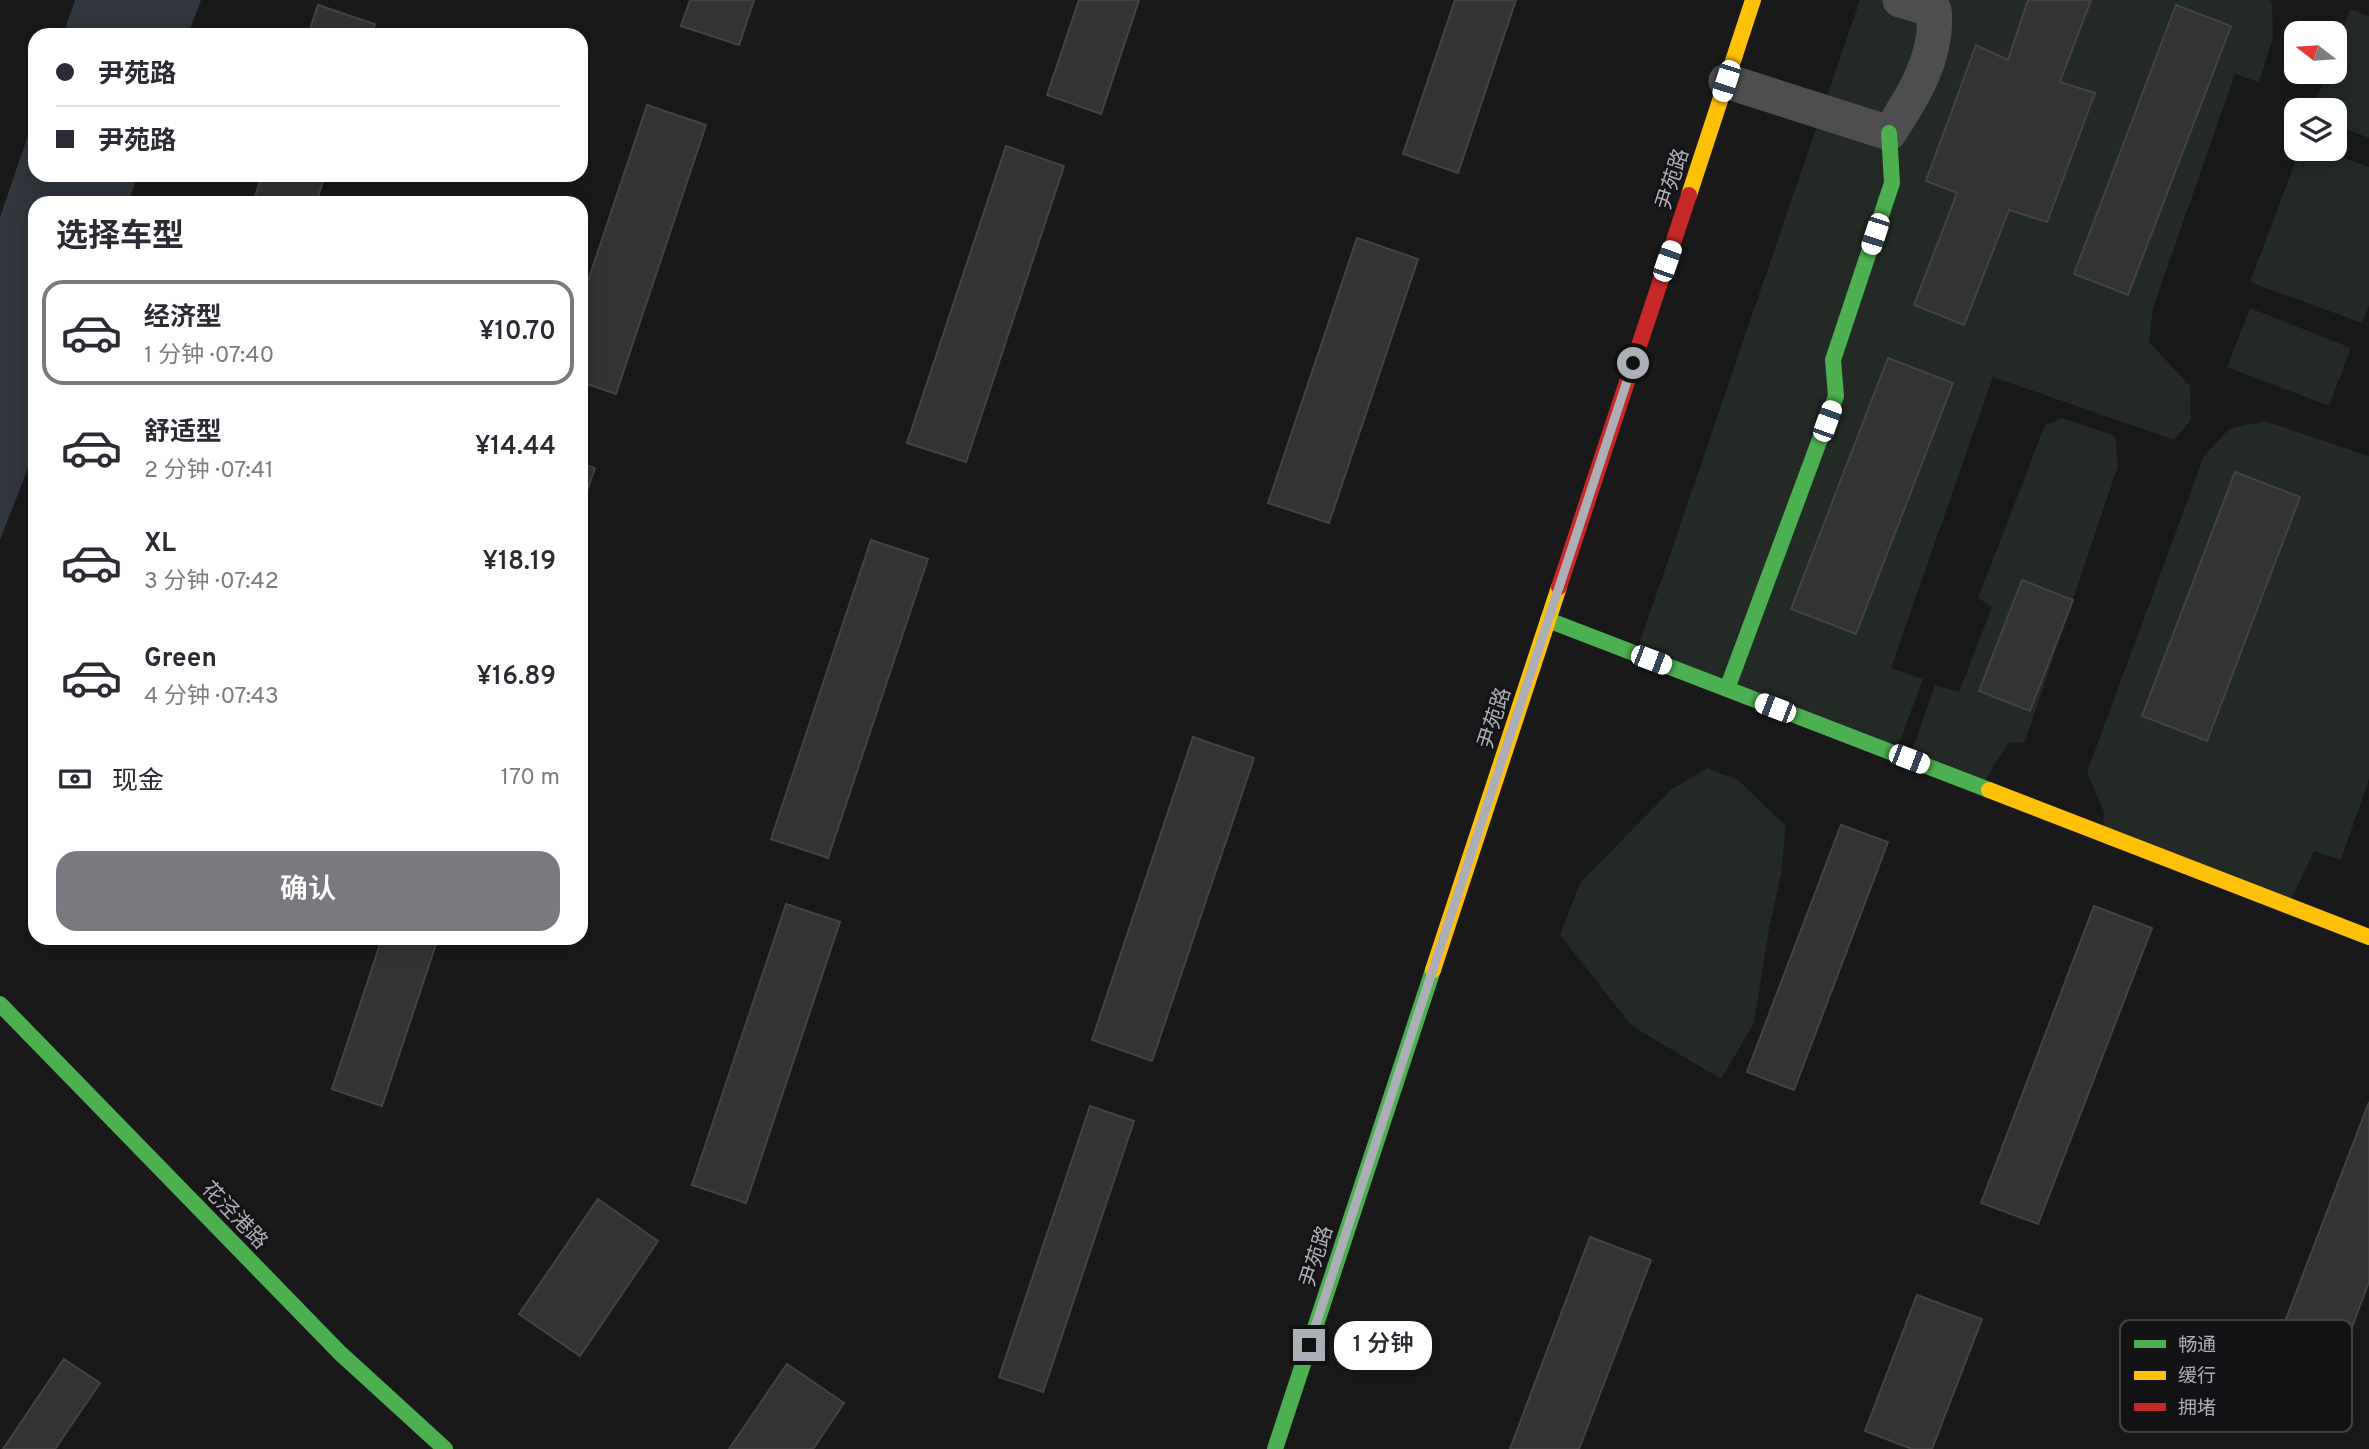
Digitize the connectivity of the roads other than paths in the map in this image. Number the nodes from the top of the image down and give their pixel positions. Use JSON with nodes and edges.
{"nodes":[{"id":1,"x":1753,"y":0,"type":"edge"},
{"id":2,"x":1900,"y":0,"type":"edge"},
{"id":3,"x":1939,"y":5,"type":"edge"},
{"id":4,"x":1726,"y":81,"type":"junction"},
{"id":5,"x":1889,"y":132,"type":"junction"},
{"id":6,"x":1548,"y":620,"type":"junction"},
{"id":7,"x":1727,"y":689,"type":"junction"},
{"id":8,"x":2369,"y":937,"type":"edge"},
{"id":9,"x":0,"y":1004,"type":"edge"},
{"id":10,"x":445,"y":1449,"type":"edge"},
{"id":11,"x":1275,"y":1449,"type":"edge"}],
"edges":[{"from":1,"to":4,"type":"street","name":"尹苑路"},
{"from":2,"to":3,"type":"street"},
{"from":3,"to":5,"type":"street"},
{"from":4,"to":5,"type":"street"},
{"from":4,"to":6,"type":"street","name":"尹苑路"},
{"from":5,"to":7,"type":"street"},
{"from":6,"to":7,"type":"street"},
{"from":6,"to":11,"type":"street","name":"尹苑路"},
{"from":7,"to":8,"type":"street"},
{"from":9,"to":10,"type":"street","name":"花泾港路"}]}
